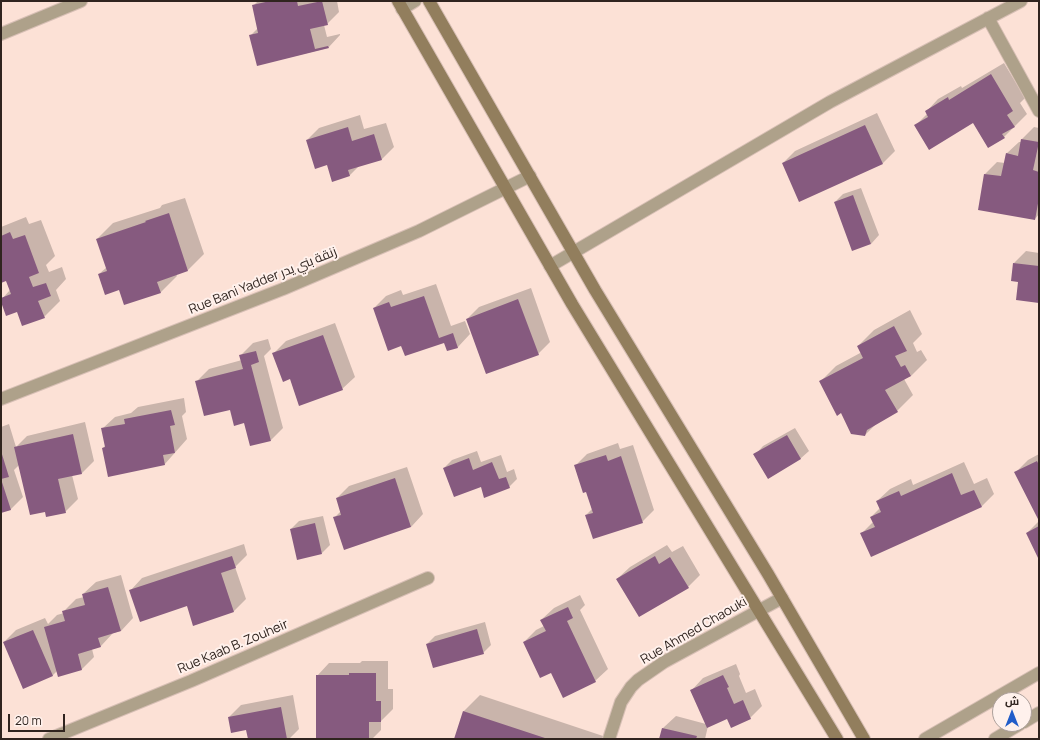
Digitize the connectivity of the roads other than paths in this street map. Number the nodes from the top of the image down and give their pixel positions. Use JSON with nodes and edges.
{"nodes":[{"id":1,"x":81,"y":1,"type":"edge"},
{"id":2,"x":415,"y":1,"type":"edge"},
{"id":3,"x":429,"y":1,"type":"edge"},
{"id":4,"x":1021,"y":1,"type":"edge"},
{"id":5,"x":400,"y":5,"type":"edge"},
{"id":6,"x":988,"y":18,"type":"junction"},
{"id":7,"x":1,"y":34,"type":"edge"},
{"id":8,"x":1039,"y":111,"type":"edge"},
{"id":9,"x":530,"y":176,"type":"junction"},
{"id":10,"x":505,"y":189,"type":"junction"},
{"id":11,"x":574,"y":252,"type":"junction"},
{"id":12,"x":550,"y":266,"type":"junction"},
{"id":13,"x":1,"y":399,"type":"edge"},
{"id":14,"x":428,"y":578,"type":"dead end"},
{"id":15,"x":782,"y":598,"type":"junction"},
{"id":16,"x":758,"y":611,"type":"junction"},
{"id":17,"x":1039,"y":673,"type":"edge"},
{"id":18,"x":1007,"y":732,"type":"edge"},
{"id":19,"x":947,"y":734,"type":"edge"},
{"id":20,"x":49,"y":739,"type":"edge"},
{"id":21,"x":609,"y":739,"type":"edge"},
{"id":22,"x":837,"y":739,"type":"edge"},
{"id":23,"x":864,"y":739,"type":"edge"},
{"id":24,"x":925,"y":739,"type":"edge"},
{"id":25,"x":995,"y":739,"type":"edge"}],
"edges":[{"from":1,"to":7,"type":"street"},
{"from":2,"to":5,"type":"street"},
{"from":3,"to":9,"type":"street"},
{"from":4,"to":6,"type":"street"},
{"from":5,"to":10,"type":"street"},
{"from":6,"to":8,"type":"street"},
{"from":6,"to":11,"type":"street"},
{"from":9,"to":10,"type":"street","name":"Rue Bani Yadder زنقة بني يدر"},
{"from":9,"to":11,"type":"street"},
{"from":10,"to":12,"type":"street"},
{"from":10,"to":13,"type":"street","name":"Rue Bani Yadder زنقة بني يدر"},
{"from":11,"to":12,"type":"street"},
{"from":11,"to":15,"type":"street"},
{"from":12,"to":16,"type":"street"},
{"from":14,"to":20,"type":"street","name":"Rue Kaab B. Zouheir"},
{"from":15,"to":16,"type":"street","name":"Rue Ahmed Chaouki"},
{"from":15,"to":23,"type":"street"},
{"from":16,"to":21,"type":"street","name":"Rue Ahmed Chaouki"},
{"from":16,"to":22,"type":"street"},
{"from":17,"to":19,"type":"street"},
{"from":18,"to":25,"type":"street"},
{"from":19,"to":24,"type":"street"}]}
